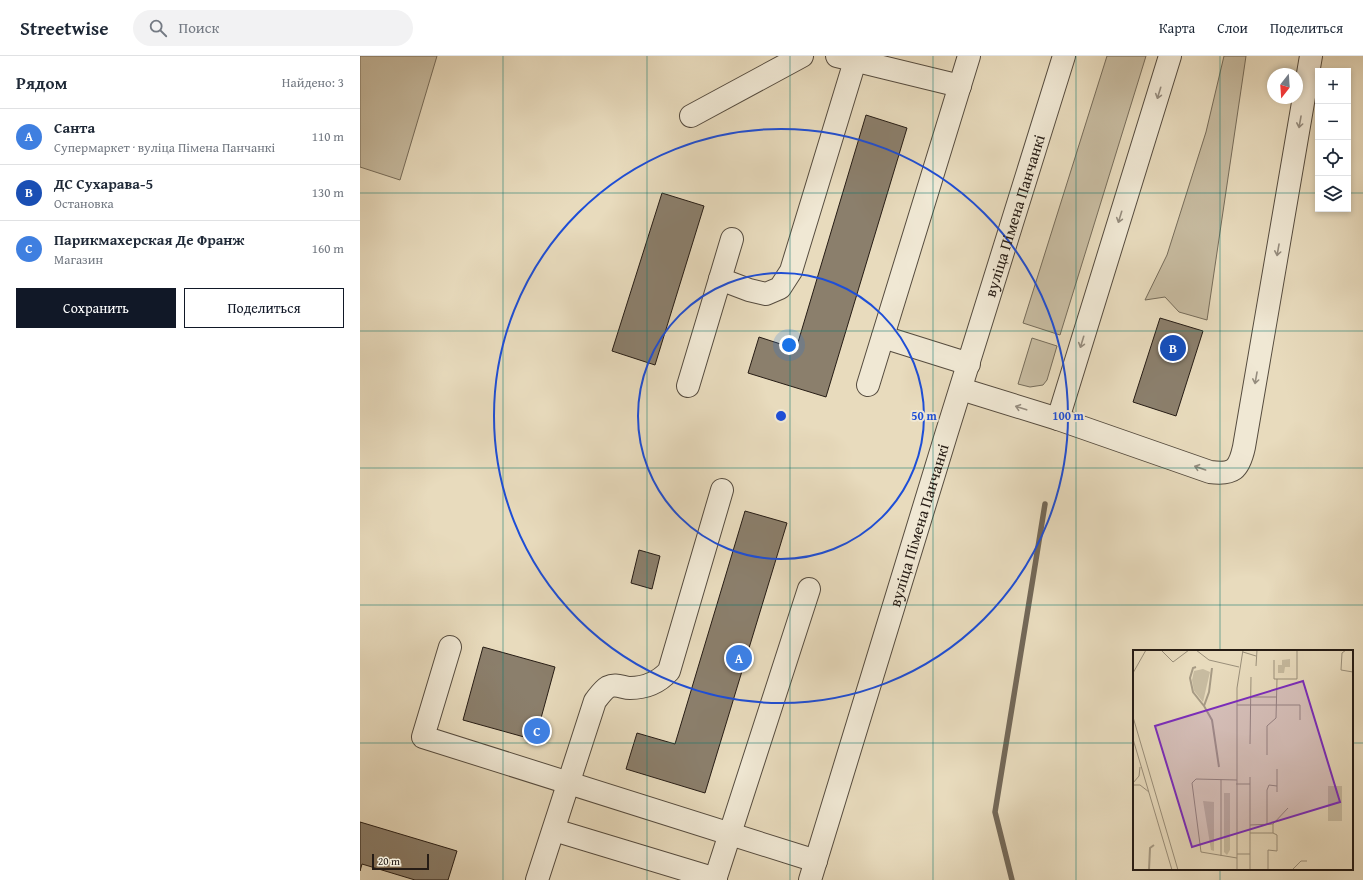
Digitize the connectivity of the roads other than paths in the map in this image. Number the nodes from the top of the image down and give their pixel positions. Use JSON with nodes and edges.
{"nodes":[{"id":1,"x":802,"y":56,"type":"edge"},
{"id":2,"x":969,"y":56,"type":"edge"},
{"id":3,"x":1064,"y":56,"type":"edge"},
{"id":4,"x":1170,"y":56,"type":"edge"},
{"id":5,"x":1311,"y":56,"type":"edge"},
{"id":6,"x":846,"y":58,"type":"edge"},
{"id":7,"x":960,"y":86,"type":"junction"},
{"id":8,"x":692,"y":116,"type":"dead end"},
{"id":9,"x":732,"y":240,"type":"dead end"},
{"id":10,"x":720,"y":279,"type":"junction"},
{"id":11,"x":883,"y":337,"type":"junction"},
{"id":12,"x":969,"y":364,"type":"junction"},
{"id":13,"x":868,"y":385,"type":"dead end"},
{"id":14,"x":688,"y":386,"type":"dead end"},
{"id":15,"x":961,"y":389,"type":"junction"},
{"id":16,"x":1058,"y":420,"type":"junction"},
{"id":17,"x":722,"y":490,"type":"dead end"},
{"id":18,"x":809,"y":589,"type":"dead end"},
{"id":19,"x":450,"y":647,"type":"dead end"},
{"id":20,"x":570,"y":783,"type":"junction"},
{"id":21,"x":554,"y":830,"type":"junction"},
{"id":22,"x":729,"y":834,"type":"junction"},
{"id":23,"x":813,"y":870,"type":"edge"},
{"id":24,"x":716,"y":879,"type":"edge"},
{"id":25,"x":537,"y":880,"type":"edge"}],
"edges":[{"from":1,"to":8,"type":"street"},
{"from":2,"to":7,"type":"street"},
{"from":3,"to":12,"type":"street","name":"вуліца Пімена Панчанкі"},
{"from":4,"to":16,"type":"street","one_way":true},
{"from":5,"to":16,"type":"street","one_way":true},
{"from":6,"to":7,"type":"street"},
{"from":6,"to":10,"type":"street"},
{"from":7,"to":11,"type":"street"},
{"from":9,"to":10,"type":"street"},
{"from":10,"to":14,"type":"street"},
{"from":11,"to":12,"type":"street"},
{"from":11,"to":13,"type":"street"},
{"from":12,"to":15,"type":"street","name":"вуліца Пімена Панчанкі"},
{"from":16,"to":15,"type":"street","one_way":true},
{"from":15,"to":23,"type":"street","name":"вуліца Пімена Панчанкі"},
{"from":17,"to":20,"type":"street"},
{"from":18,"to":22,"type":"street"},
{"from":19,"to":20,"type":"street"},
{"from":20,"to":21,"type":"street"},
{"from":20,"to":22,"type":"street"},
{"from":21,"to":24,"type":"street"},
{"from":21,"to":25,"type":"street"},
{"from":22,"to":23,"type":"street"},
{"from":22,"to":24,"type":"street"}]}
